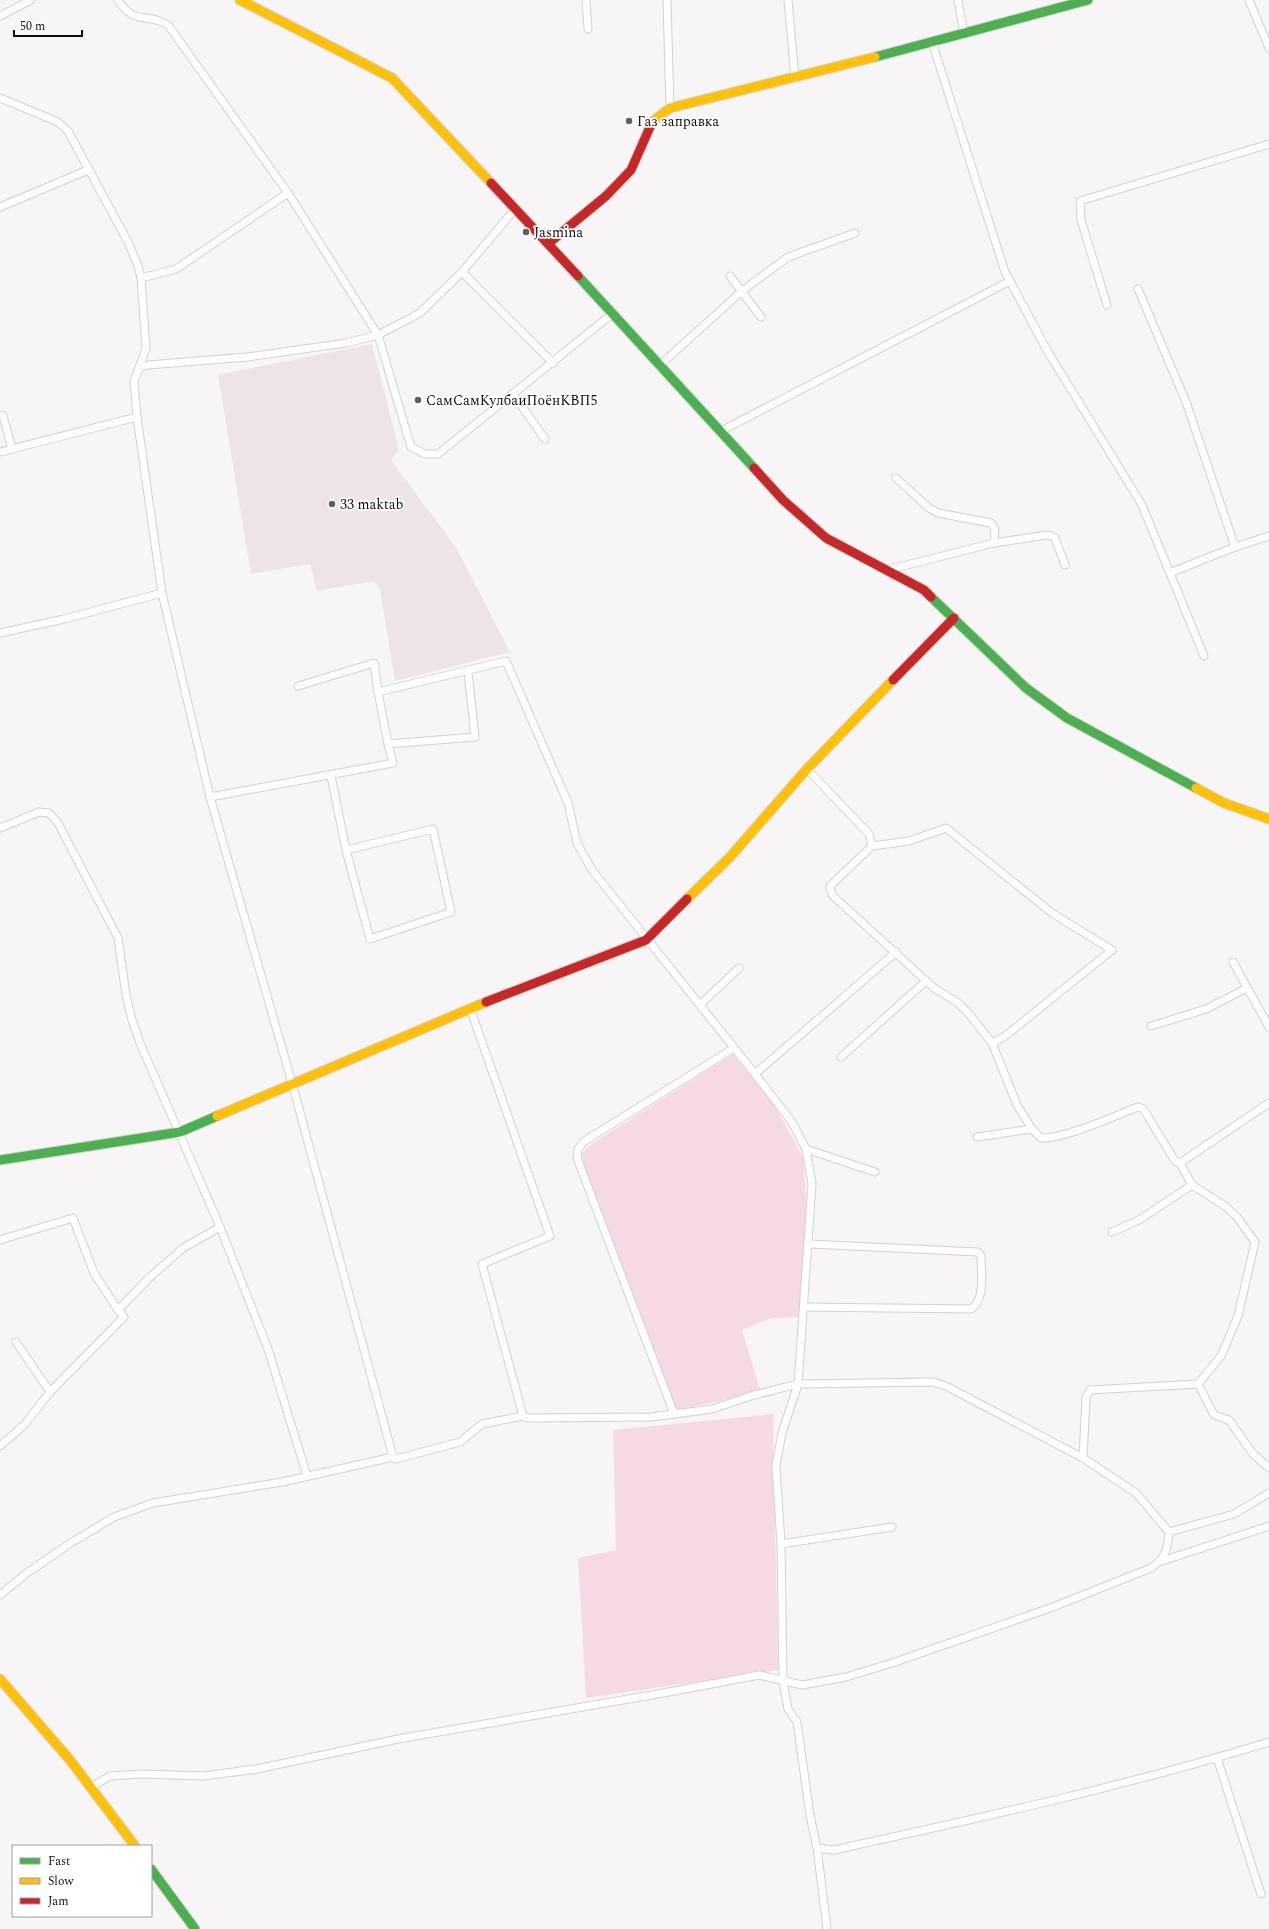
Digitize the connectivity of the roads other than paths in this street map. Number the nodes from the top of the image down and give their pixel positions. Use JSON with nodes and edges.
{"nodes":[{"id":1,"x":31,"y":0,"type":"edge"},
{"id":2,"x":118,"y":0,"type":"edge"},
{"id":3,"x":240,"y":0,"type":"edge"},
{"id":4,"x":586,"y":0,"type":"edge"},
{"id":5,"x":667,"y":0,"type":"edge"},
{"id":6,"x":788,"y":0,"type":"edge"},
{"id":7,"x":958,"y":0,"type":"edge"},
{"id":8,"x":1088,"y":0,"type":"edge"},
{"id":9,"x":1249,"y":0,"type":"edge"},
{"id":10,"x":0,"y":16,"type":"edge"},
{"id":11,"x":588,"y":29,"type":"dead end"},
{"id":12,"x":964,"y":34,"type":"junction"},
{"id":13,"x":935,"y":41,"type":"junction"},
{"id":14,"x":1269,"y":48,"type":"edge"},
{"id":15,"x":795,"y":78,"type":"junction"},
{"id":16,"x":0,"y":98,"type":"edge"},
{"id":17,"x":670,"y":108,"type":"junction"},
{"id":18,"x":1269,"y":144,"type":"edge"},
{"id":19,"x":88,"y":170,"type":"junction"},
{"id":20,"x":288,"y":193,"type":"junction"},
{"id":21,"x":0,"y":207,"type":"edge"},
{"id":22,"x":515,"y":210,"type":"junction"},
{"id":23,"x":855,"y":233,"type":"dead end"},
{"id":24,"x":550,"y":243,"type":"junction"},
{"id":25,"x":462,"y":272,"type":"junction"},
{"id":26,"x":730,"y":276,"type":"dead end"},
{"id":27,"x":141,"y":278,"type":"junction"},
{"id":28,"x":1010,"y":281,"type":"junction"},
{"id":29,"x":1138,"y":290,"type":"dead end"},
{"id":30,"x":742,"y":291,"type":"junction"},
{"id":31,"x":1107,"y":305,"type":"dead end"},
{"id":32,"x":612,"y":314,"type":"junction"},
{"id":33,"x":761,"y":317,"type":"dead end"},
{"id":34,"x":378,"y":335,"type":"junction"},
{"id":35,"x":553,"y":363,"type":"junction"},
{"id":36,"x":659,"y":366,"type":"junction"},
{"id":37,"x":139,"y":368,"type":"junction"},
{"id":38,"x":513,"y":394,"type":"junction"},
{"id":39,"x":0,"y":415,"type":"edge"},
{"id":40,"x":137,"y":417,"type":"junction"},
{"id":41,"x":721,"y":431,"type":"junction"},
{"id":42,"x":545,"y":439,"type":"dead end"},
{"id":43,"x":12,"y":449,"type":"junction"},
{"id":44,"x":0,"y":452,"type":"edge"},
{"id":45,"x":896,"y":478,"type":"dead end"},
{"id":46,"x":1269,"y":536,"type":"edge"},
{"id":47,"x":994,"y":543,"type":"junction"},
{"id":48,"x":1235,"y":547,"type":"junction"},
{"id":49,"x":1065,"y":565,"type":"dead end"},
{"id":50,"x":887,"y":570,"type":"junction"},
{"id":51,"x":1168,"y":570,"type":"junction"},
{"id":52,"x":162,"y":593,"type":"junction"},
{"id":53,"x":954,"y":618,"type":"junction"},
{"id":54,"x":0,"y":633,"type":"edge"},
{"id":55,"x":1204,"y":656,"type":"dead end"},
{"id":56,"x":468,"y":672,"type":"junction"},
{"id":57,"x":298,"y":686,"type":"dead end"},
{"id":58,"x":378,"y":692,"type":"junction"},
{"id":59,"x":388,"y":744,"type":"junction"},
{"id":60,"x":807,"y":769,"type":"junction"},
{"id":61,"x":331,"y":776,"type":"junction"},
{"id":62,"x":210,"y":797,"type":"junction"},
{"id":63,"x":1269,"y":819,"type":"edge"},
{"id":64,"x":0,"y":828,"type":"edge"},
{"id":65,"x":872,"y":846,"type":"junction"},
{"id":66,"x":346,"y":850,"type":"junction"},
{"id":67,"x":646,"y":940,"type":"junction"},
{"id":68,"x":896,"y":952,"type":"junction"},
{"id":69,"x":1233,"y":962,"type":"dead end"},
{"id":70,"x":739,"y":968,"type":"dead end"},
{"id":71,"x":926,"y":981,"type":"junction"},
{"id":72,"x":1247,"y":988,"type":"junction"},
{"id":73,"x":700,"y":1005,"type":"junction"},
{"id":74,"x":470,"y":1008,"type":"junction"},
{"id":75,"x":1151,"y":1026,"type":"dead end"},
{"id":76,"x":1269,"y":1027,"type":"edge"},
{"id":77,"x":992,"y":1043,"type":"junction"},
{"id":78,"x":734,"y":1048,"type":"junction"},
{"id":79,"x":841,"y":1057,"type":"dead end"},
{"id":80,"x":755,"y":1074,"type":"junction"},
{"id":81,"x":292,"y":1083,"type":"junction"},
{"id":82,"x":1269,"y":1103,"type":"edge"},
{"id":83,"x":1032,"y":1129,"type":"junction"},
{"id":84,"x":180,"y":1132,"type":"junction"},
{"id":85,"x":977,"y":1137,"type":"dead end"},
{"id":86,"x":806,"y":1149,"type":"junction"},
{"id":87,"x":0,"y":1160,"type":"edge"},
{"id":88,"x":1180,"y":1163,"type":"junction"},
{"id":89,"x":875,"y":1172,"type":"dead end"},
{"id":90,"x":1192,"y":1185,"type":"junction"},
{"id":91,"x":220,"y":1227,"type":"junction"},
{"id":92,"x":1112,"y":1232,"type":"dead end"},
{"id":93,"x":0,"y":1240,"type":"edge"},
{"id":94,"x":809,"y":1244,"type":"junction"},
{"id":95,"x":804,"y":1307,"type":"junction"},
{"id":96,"x":118,"y":1310,"type":"junction"},
{"id":97,"x":16,"y":1342,"type":"dead end"},
{"id":98,"x":798,"y":1384,"type":"junction"},
{"id":99,"x":1198,"y":1384,"type":"junction"},
{"id":100,"x":50,"y":1392,"type":"junction"},
{"id":101,"x":674,"y":1414,"type":"junction"},
{"id":102,"x":523,"y":1416,"type":"junction"},
{"id":103,"x":0,"y":1446,"type":"edge"},
{"id":104,"x":393,"y":1457,"type":"junction"},
{"id":105,"x":1083,"y":1458,"type":"junction"},
{"id":106,"x":1269,"y":1468,"type":"edge"},
{"id":107,"x":307,"y":1476,"type":"junction"},
{"id":108,"x":1269,"y":1493,"type":"edge"},
{"id":109,"x":1269,"y":1526,"type":"edge"},
{"id":110,"x":892,"y":1527,"type":"dead end"},
{"id":111,"x":1169,"y":1532,"type":"junction"},
{"id":112,"x":780,"y":1544,"type":"junction"},
{"id":113,"x":1162,"y":1561,"type":"junction"},
{"id":114,"x":0,"y":1595,"type":"edge"},
{"id":115,"x":0,"y":1679,"type":"edge"},
{"id":116,"x":784,"y":1681,"type":"junction"},
{"id":117,"x":1269,"y":1742,"type":"edge"},
{"id":118,"x":1217,"y":1758,"type":"junction"},
{"id":119,"x":93,"y":1786,"type":"junction"},
{"id":120,"x":134,"y":1845,"type":"edge"},
{"id":121,"x":817,"y":1848,"type":"junction"},
{"id":122,"x":152,"y":1870,"type":"edge"},
{"id":123,"x":1261,"y":1894,"type":"dead end"},
{"id":124,"x":195,"y":1929,"type":"edge"},
{"id":125,"x":827,"y":1929,"type":"edge"}],
"edges":[{"from":1,"to":10,"type":"street"},
{"from":2,"to":20,"type":"street"},
{"from":3,"to":22,"type":"street"},
{"from":4,"to":11,"type":"street"},
{"from":5,"to":17,"type":"street"},
{"from":6,"to":15,"type":"street"},
{"from":7,"to":12,"type":"street"},
{"from":8,"to":12,"type":"street"},
{"from":9,"to":14,"type":"street"},
{"from":12,"to":13,"type":"street"},
{"from":13,"to":15,"type":"street"},
{"from":13,"to":28,"type":"street"},
{"from":15,"to":17,"type":"street"},
{"from":16,"to":19,"type":"street"},
{"from":17,"to":24,"type":"street"},
{"from":18,"to":31,"type":"street"},
{"from":19,"to":21,"type":"street"},
{"from":19,"to":27,"type":"street"},
{"from":20,"to":27,"type":"street"},
{"from":20,"to":34,"type":"street"},
{"from":22,"to":24,"type":"street"},
{"from":22,"to":25,"type":"street"},
{"from":23,"to":30,"type":"street"},
{"from":24,"to":32,"type":"street"},
{"from":25,"to":34,"type":"street"},
{"from":25,"to":35,"type":"street"},
{"from":26,"to":30,"type":"street"},
{"from":27,"to":37,"type":"street"},
{"from":28,"to":41,"type":"street"},
{"from":28,"to":51,"type":"street"},
{"from":29,"to":48,"type":"street"},
{"from":30,"to":33,"type":"street"},
{"from":30,"to":36,"type":"street"},
{"from":32,"to":35,"type":"street"},
{"from":32,"to":36,"type":"street"},
{"from":34,"to":37,"type":"street"},
{"from":34,"to":38,"type":"street"},
{"from":35,"to":38,"type":"street"},
{"from":36,"to":41,"type":"street"},
{"from":37,"to":40,"type":"street"},
{"from":38,"to":42,"type":"street"},
{"from":39,"to":43,"type":"street"},
{"from":40,"to":43,"type":"street"},
{"from":40,"to":52,"type":"street"},
{"from":41,"to":50,"type":"street"},
{"from":43,"to":44,"type":"street"},
{"from":45,"to":47,"type":"street"},
{"from":46,"to":48,"type":"street"},
{"from":47,"to":49,"type":"street"},
{"from":47,"to":50,"type":"street"},
{"from":48,"to":51,"type":"street"},
{"from":50,"to":53,"type":"street"},
{"from":51,"to":55,"type":"street"},
{"from":52,"to":54,"type":"street"},
{"from":52,"to":62,"type":"street"},
{"from":53,"to":60,"type":"street"},
{"from":53,"to":63,"type":"street"},
{"from":56,"to":58,"type":"street"},
{"from":56,"to":59,"type":"street"},
{"from":56,"to":67,"type":"street"},
{"from":57,"to":58,"type":"street"},
{"from":58,"to":59,"type":"street"},
{"from":59,"to":61,"type":"street"},
{"from":60,"to":65,"type":"street"},
{"from":60,"to":67,"type":"street"},
{"from":61,"to":62,"type":"street"},
{"from":61,"to":66,"type":"street"},
{"from":62,"to":81,"type":"street"},
{"from":64,"to":84,"type":"street"},
{"from":65,"to":68,"type":"street"},
{"from":65,"to":77,"type":"street"},
{"from":66,"to":66,"type":"street"},
{"from":67,"to":73,"type":"street"},
{"from":67,"to":74,"type":"street"},
{"from":68,"to":71,"type":"street"},
{"from":68,"to":80,"type":"street"},
{"from":69,"to":72,"type":"street"},
{"from":70,"to":73,"type":"street"},
{"from":71,"to":77,"type":"street"},
{"from":71,"to":79,"type":"street"},
{"from":72,"to":75,"type":"street"},
{"from":72,"to":76,"type":"street"},
{"from":73,"to":78,"type":"street"},
{"from":74,"to":81,"type":"street"},
{"from":74,"to":102,"type":"street"},
{"from":77,"to":83,"type":"street"},
{"from":78,"to":80,"type":"street"},
{"from":78,"to":101,"type":"street"},
{"from":80,"to":86,"type":"street"},
{"from":81,"to":84,"type":"street"},
{"from":81,"to":104,"type":"street"},
{"from":82,"to":88,"type":"street"},
{"from":83,"to":85,"type":"street"},
{"from":83,"to":88,"type":"street"},
{"from":84,"to":87,"type":"street"},
{"from":84,"to":91,"type":"street"},
{"from":86,"to":89,"type":"street"},
{"from":86,"to":94,"type":"street"},
{"from":88,"to":90,"type":"street"},
{"from":90,"to":92,"type":"street"},
{"from":90,"to":99,"type":"street"},
{"from":91,"to":96,"type":"street"},
{"from":91,"to":107,"type":"street"},
{"from":93,"to":96,"type":"street"},
{"from":94,"to":95,"type":"street"},
{"from":94,"to":95,"type":"street"},
{"from":95,"to":98,"type":"street"},
{"from":96,"to":100,"type":"street"},
{"from":97,"to":100,"type":"street"},
{"from":98,"to":101,"type":"street"},
{"from":98,"to":105,"type":"street"},
{"from":98,"to":112,"type":"street"},
{"from":99,"to":105,"type":"street"},
{"from":99,"to":106,"type":"street"},
{"from":100,"to":103,"type":"street"},
{"from":101,"to":102,"type":"street"},
{"from":102,"to":104,"type":"street"},
{"from":104,"to":107,"type":"street"},
{"from":105,"to":111,"type":"street"},
{"from":107,"to":114,"type":"street"},
{"from":108,"to":111,"type":"street"},
{"from":109,"to":113,"type":"street"},
{"from":110,"to":112,"type":"street"},
{"from":111,"to":113,"type":"street"},
{"from":112,"to":116,"type":"street"},
{"from":113,"to":116,"type":"street"},
{"from":115,"to":119,"type":"street"},
{"from":116,"to":119,"type":"street"},
{"from":116,"to":121,"type":"street"},
{"from":117,"to":118,"type":"street"},
{"from":118,"to":121,"type":"street"},
{"from":118,"to":123,"type":"street"},
{"from":119,"to":120,"type":"street"},
{"from":121,"to":125,"type":"street"},
{"from":122,"to":124,"type":"street"}]}
